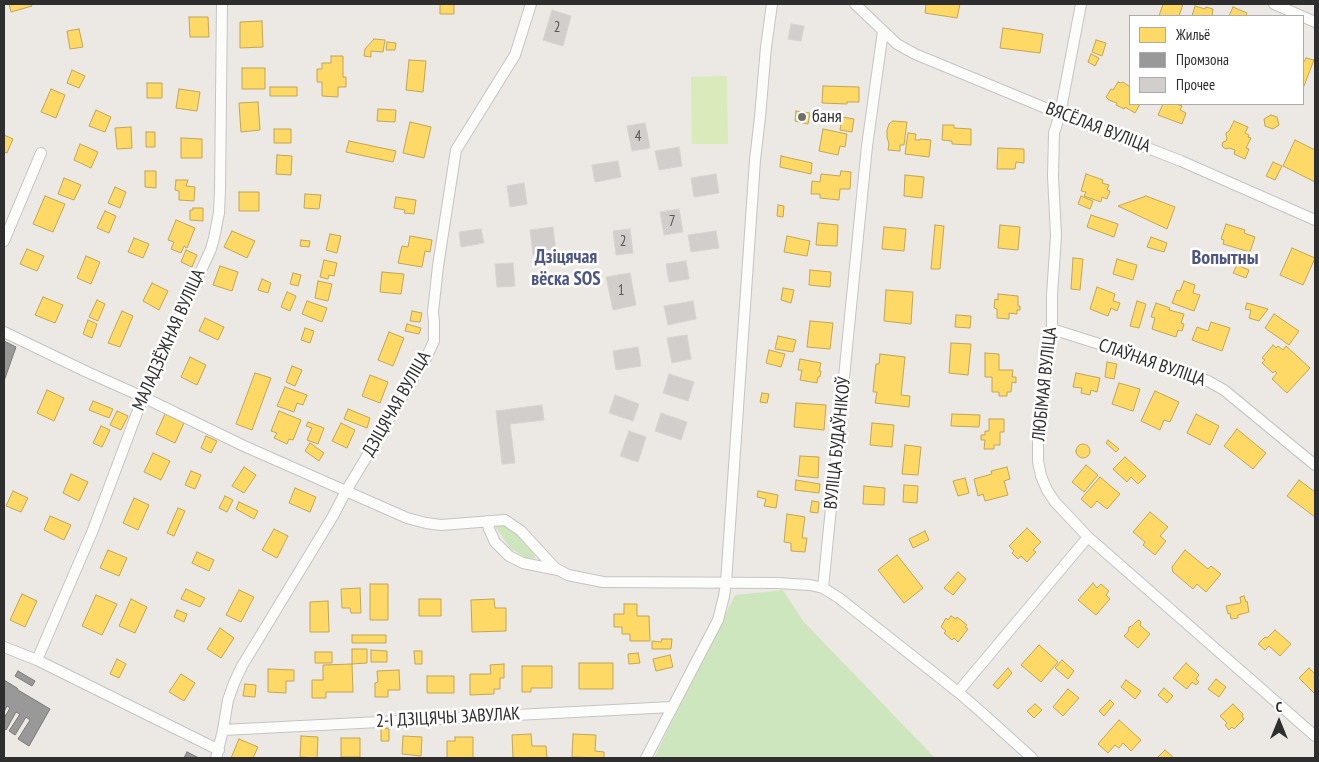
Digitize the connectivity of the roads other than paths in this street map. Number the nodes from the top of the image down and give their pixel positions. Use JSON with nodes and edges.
{"nodes":[{"id":1,"x":222,"y":4,"type":"edge"},
{"id":2,"x":531,"y":4,"type":"edge"},
{"id":3,"x":772,"y":4,"type":"edge"},
{"id":4,"x":854,"y":4,"type":"edge"},
{"id":5,"x":1081,"y":4,"type":"edge"},
{"id":6,"x":1274,"y":4,"type":"edge"},
{"id":7,"x":1299,"y":15,"type":"edge"},
{"id":8,"x":883,"y":31,"type":"junction"},
{"id":9,"x":1060,"y":114,"type":"junction"},
{"id":10,"x":41,"y":153,"type":"dead end"},
{"id":11,"x":1315,"y":220,"type":"edge"},
{"id":12,"x":4,"y":241,"type":"edge"},
{"id":13,"x":1052,"y":329,"type":"junction"},
{"id":14,"x":4,"y":332,"type":"edge"},
{"id":15,"x":143,"y":397,"type":"junction"},
{"id":16,"x":1315,"y":465,"type":"edge"},
{"id":17,"x":346,"y":491,"type":"junction"},
{"id":18,"x":487,"y":521,"type":"junction"},
{"id":19,"x":1088,"y":537,"type":"junction"},
{"id":20,"x":561,"y":571,"type":"junction"},
{"id":21,"x":726,"y":583,"type":"junction"},
{"id":22,"x":823,"y":588,"type":"junction"},
{"id":23,"x":4,"y":647,"type":"edge"},
{"id":24,"x":37,"y":660,"type":"junction"},
{"id":25,"x":958,"y":692,"type":"junction"},
{"id":26,"x":672,"y":706,"type":"junction"},
{"id":27,"x":223,"y":730,"type":"junction"},
{"id":28,"x":1315,"y":736,"type":"edge"},
{"id":29,"x":217,"y":754,"type":"edge"},
{"id":30,"x":646,"y":758,"type":"edge"},
{"id":31,"x":1032,"y":758,"type":"edge"}],
"edges":[{"from":1,"to":15,"type":"street","name":"МАЛАДЗЁЖНАЯ ВУЛІЦА"},
{"from":2,"to":17,"type":"street","name":"ДЗІЦЯЧАЯ ВУЛІЦА"},
{"from":3,"to":21,"type":"street"},
{"from":4,"to":8,"type":"street","name":"ВЯСЁЛАЯ ВУЛІЦА"},
{"from":5,"to":9,"type":"street","name":"ЛЮБІМАЯ ВУЛІЦА"},
{"from":6,"to":7,"type":"street"},
{"from":8,"to":9,"type":"street","name":"ВЯСЁЛАЯ ВУЛІЦА"},
{"from":8,"to":22,"type":"street","name":"ВУЛІЦА БУДАЎНІКОЎ"},
{"from":9,"to":11,"type":"street","name":"ВЯСЁЛАЯ ВУЛІЦА"},
{"from":9,"to":13,"type":"street","name":"ЛЮБІМАЯ ВУЛІЦА"},
{"from":10,"to":12,"type":"street"},
{"from":13,"to":16,"type":"street","name":"СЛАЎНАЯ ВУЛІЦА"},
{"from":13,"to":19,"type":"street","name":"ЛЮБІМАЯ ВУЛІЦА"},
{"from":14,"to":15,"type":"street"},
{"from":15,"to":17,"type":"street"},
{"from":15,"to":24,"type":"street","name":"МАЛАДЗЁЖНАЯ ВУЛІЦА"},
{"from":17,"to":18,"type":"street"},
{"from":17,"to":27,"type":"street","name":"ДЗІЦЯЧАЯ ВУЛІЦА"},
{"from":18,"to":20,"type":"street"},
{"from":18,"to":20,"type":"street"},
{"from":19,"to":25,"type":"street"},
{"from":19,"to":28,"type":"street","name":"ЛЮБІМАЯ ВУЛІЦА"},
{"from":20,"to":21,"type":"street"},
{"from":21,"to":22,"type":"street"},
{"from":21,"to":26,"type":"street"},
{"from":22,"to":25,"type":"street"},
{"from":23,"to":24,"type":"street"},
{"from":24,"to":29,"type":"street"},
{"from":25,"to":31,"type":"street"},
{"from":26,"to":27,"type":"street","name":"2-І ДЗІЦЯЧЫ ЗАВУЛАК"},
{"from":26,"to":30,"type":"street"},
{"from":27,"to":29,"type":"street","name":"ДЗІЦЯЧАЯ ВУЛІЦА"}]}
